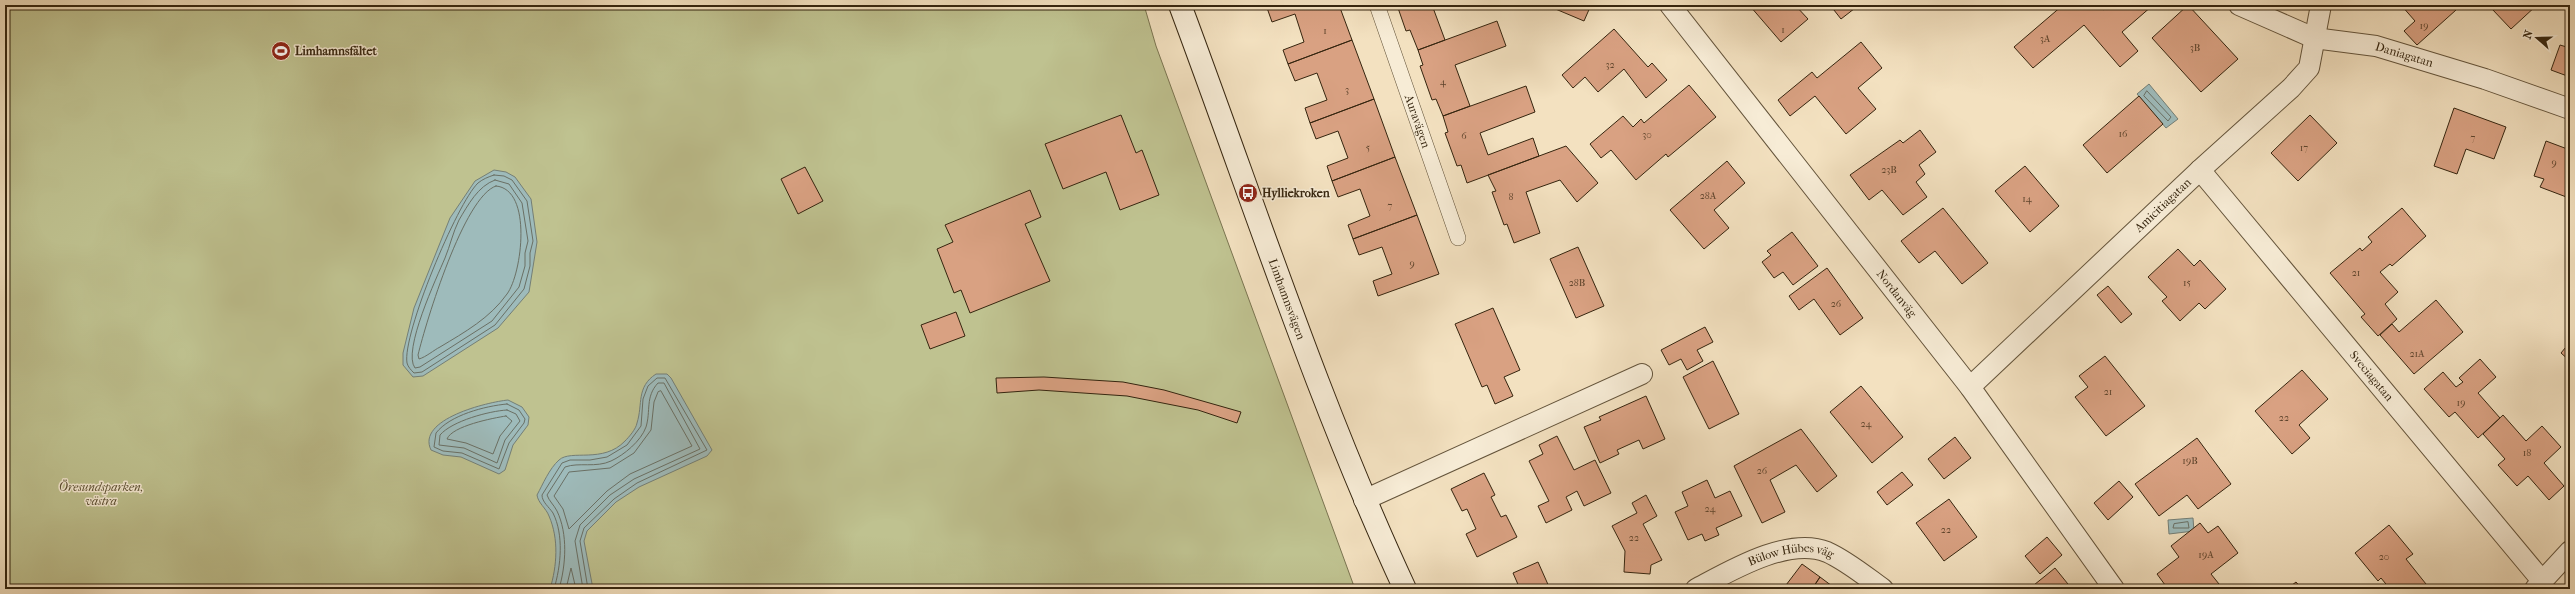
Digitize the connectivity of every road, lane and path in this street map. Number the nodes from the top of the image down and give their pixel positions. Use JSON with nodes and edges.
{"nodes":[{"id":1,"x":1180,"y":5,"type":"edge"},
{"id":2,"x":1377,"y":5,"type":"edge"},
{"id":3,"x":1670,"y":5,"type":"edge"},
{"id":4,"x":2239,"y":5,"type":"edge"},
{"id":5,"x":2321,"y":5,"type":"edge"},
{"id":6,"x":2314,"y":38,"type":"junction"},
{"id":7,"x":2570,"y":109,"type":"edge"},
{"id":8,"x":2200,"y":170,"type":"junction"},
{"id":9,"x":1458,"y":238,"type":"dead end"},
{"id":10,"x":1642,"y":374,"type":"dead end"},
{"id":11,"x":1970,"y":386,"type":"junction"},
{"id":12,"x":1364,"y":500,"type":"junction"},
{"id":13,"x":2570,"y":552,"type":"edge"},
{"id":14,"x":2539,"y":585,"type":"edge"},
{"id":15,"x":1405,"y":589,"type":"edge"},
{"id":16,"x":1696,"y":589,"type":"edge"},
{"id":17,"x":1883,"y":589,"type":"edge"},
{"id":18,"x":2114,"y":589,"type":"edge"}],
"edges":[{"from":1,"to":12,"type":"main road","name":"Limhamnsvägen"},
{"from":2,"to":9,"type":"street","name":"Auravägen"},
{"from":3,"to":11,"type":"street","name":"Nordanväg"},
{"from":4,"to":6,"type":"street","name":"Daniagatan"},
{"from":5,"to":6,"type":"street","name":"Amicitiagatan"},
{"from":6,"to":7,"type":"street","name":"Daniagatan"},
{"from":6,"to":8,"type":"street","name":"Amicitiagatan"},
{"from":8,"to":11,"type":"street","name":"Amicitiagatan"},
{"from":8,"to":14,"type":"street","name":"Sveciagatan"},
{"from":10,"to":12,"type":"street"},
{"from":11,"to":18,"type":"street","name":"Nordanväg"},
{"from":12,"to":15,"type":"main road","name":"Limhamnsvägen"},
{"from":13,"to":14,"type":"street"},
{"from":16,"to":17,"type":"street","name":"Bülow Hübes väg"}]}
